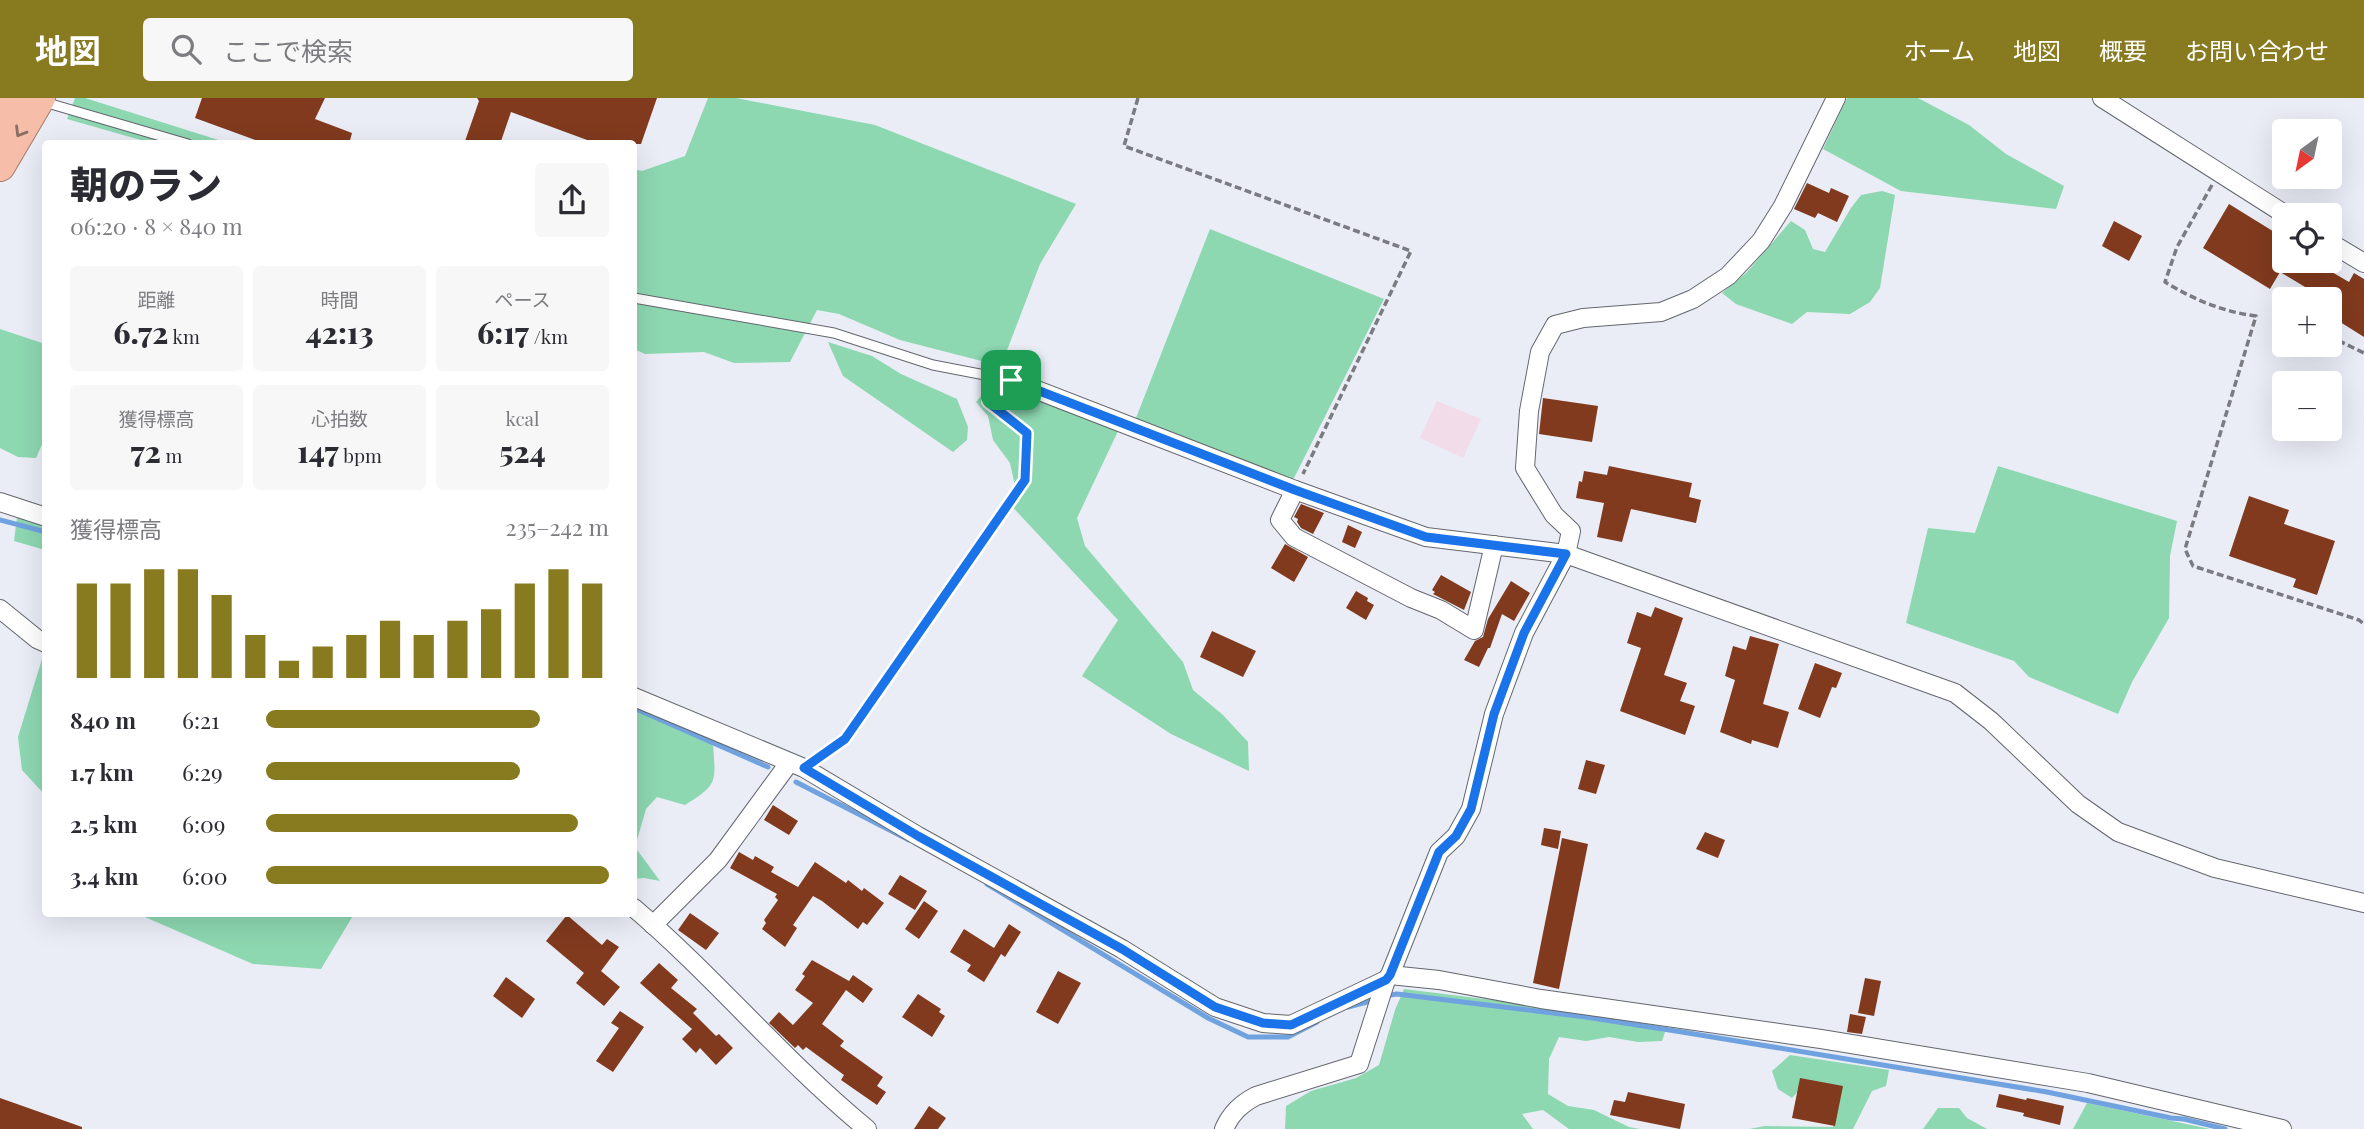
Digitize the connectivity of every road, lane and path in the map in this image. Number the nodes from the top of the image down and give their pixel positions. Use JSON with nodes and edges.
{"nodes":[{"id":1,"x":1138,"y":98,"type":"edge"},
{"id":2,"x":1836,"y":98,"type":"edge"},
{"id":3,"x":2102,"y":98,"type":"edge"},
{"id":4,"x":31,"y":99,"type":"edge"},
{"id":5,"x":0,"y":122,"type":"edge"},
{"id":6,"x":174,"y":140,"type":"edge"},
{"id":7,"x":0,"y":166,"type":"edge"},
{"id":8,"x":2218,"y":173,"type":"junction"},
{"id":9,"x":2272,"y":206,"type":"edge"},
{"id":10,"x":2342,"y":250,"type":"edge"},
{"id":11,"x":2364,"y":263,"type":"edge"},
{"id":12,"x":637,"y":299,"type":"edge"},
{"id":13,"x":2342,"y":342,"type":"edge"},
{"id":14,"x":2364,"y":353,"type":"edge"},
{"id":15,"x":1011,"y":380,"type":"junction"},
{"id":16,"x":1295,"y":490,"type":"junction"},
{"id":17,"x":0,"y":502,"type":"edge"},
{"id":18,"x":42,"y":516,"type":"edge"},
{"id":19,"x":1494,"y":545,"type":"junction"},
{"id":20,"x":1566,"y":554,"type":"junction"},
{"id":21,"x":0,"y":609,"type":"edge"},
{"id":22,"x":2364,"y":624,"type":"edge"},
{"id":23,"x":42,"y":641,"type":"edge"},
{"id":24,"x":637,"y":698,"type":"edge"},
{"id":25,"x":797,"y":766,"type":"junction"},
{"id":26,"x":2364,"y":903,"type":"edge"},
{"id":27,"x":637,"y":911,"type":"edge"},
{"id":28,"x":653,"y":925,"type":"junction"},
{"id":29,"x":1388,"y":978,"type":"junction"},
{"id":30,"x":867,"y":1129,"type":"edge"},
{"id":31,"x":1224,"y":1129,"type":"edge"},
{"id":32,"x":2282,"y":1129,"type":"edge"}],
"edges":[{"from":1,"to":16,"type":"path"},
{"from":2,"to":20,"type":"street"},
{"from":3,"to":8,"type":"street"},
{"from":4,"to":5,"type":"highway"},
{"from":4,"to":6,"type":"lane"},
{"from":4,"to":7,"type":"highway","one_way":true},
{"from":8,"to":9,"type":"street"},
{"from":8,"to":22,"type":"path"},
{"from":10,"to":11,"type":"street"},
{"from":12,"to":15,"type":"lane"},
{"from":13,"to":14,"type":"path"},
{"from":15,"to":16,"type":"street"},
{"from":15,"to":25,"type":"path"},
{"from":16,"to":19,"type":"street"},
{"from":16,"to":19,"type":"street"},
{"from":17,"to":18,"type":"street"},
{"from":19,"to":20,"type":"street"},
{"from":20,"to":26,"type":"street"},
{"from":20,"to":29,"type":"street"},
{"from":21,"to":23,"type":"street"},
{"from":24,"to":25,"type":"street"},
{"from":25,"to":28,"type":"street"},
{"from":25,"to":29,"type":"street"},
{"from":27,"to":28,"type":"street"},
{"from":28,"to":30,"type":"street"},
{"from":29,"to":31,"type":"street"},
{"from":29,"to":32,"type":"street"}]}
